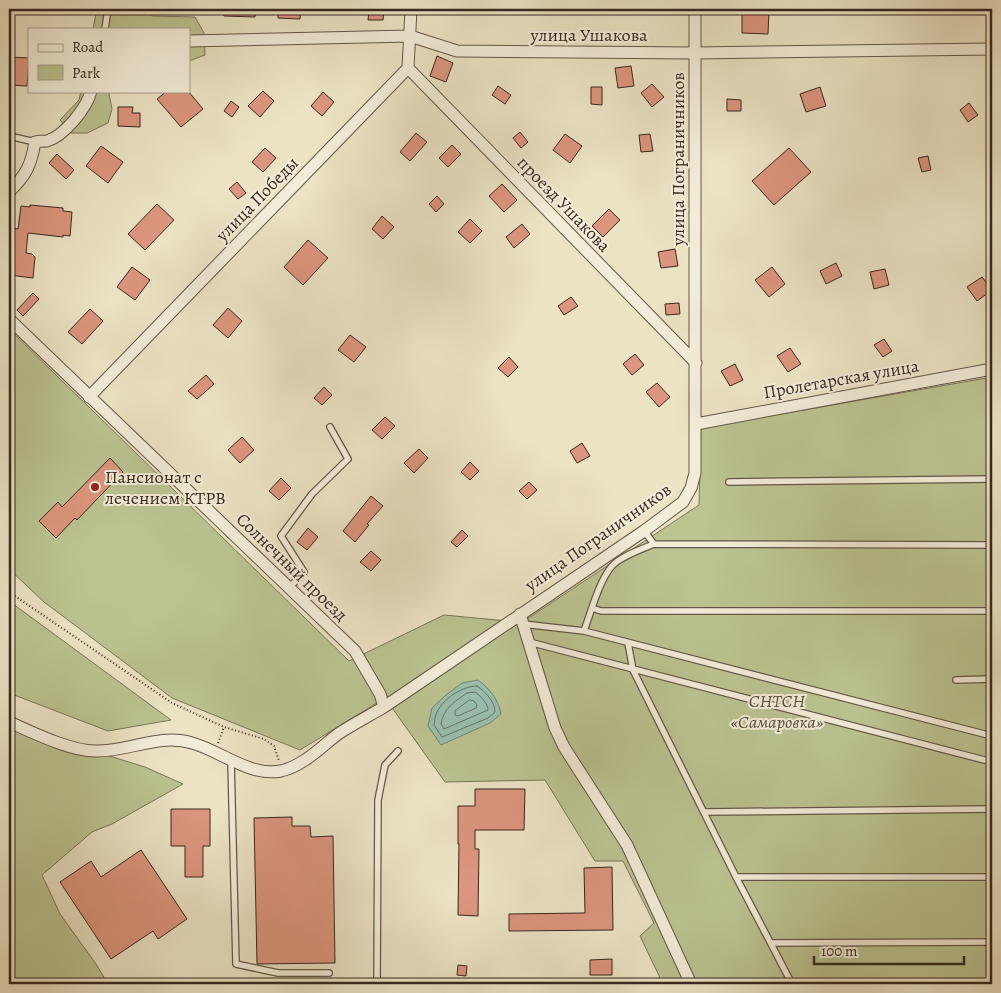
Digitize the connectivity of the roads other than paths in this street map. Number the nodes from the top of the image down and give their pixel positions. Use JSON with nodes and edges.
{"nodes":[{"id":1,"x":108,"y":9,"type":"edge"},
{"id":2,"x":411,"y":9,"type":"edge"},
{"id":3,"x":695,"y":9,"type":"edge"},
{"id":4,"x":105,"y":28,"type":"edge"},
{"id":5,"x":410,"y":36,"type":"junction"},
{"id":6,"x":190,"y":41,"type":"edge"},
{"id":7,"x":992,"y":49,"type":"edge"},
{"id":8,"x":695,"y":53,"type":"junction"},
{"id":9,"x":408,"y":68,"type":"junction"},
{"id":10,"x":91,"y":92,"type":"edge"},
{"id":11,"x":9,"y":136,"type":"edge"},
{"id":12,"x":35,"y":142,"type":"junction"},
{"id":13,"x":9,"y":192,"type":"edge"},
{"id":14,"x":9,"y":319,"type":"edge"},
{"id":15,"x":696,"y":363,"type":"junction"},
{"id":16,"x":992,"y":369,"type":"edge"},
{"id":17,"x":89,"y":397,"type":"junction"},
{"id":18,"x":696,"y":424,"type":"junction"},
{"id":19,"x":330,"y":426,"type":"dead end"},
{"id":20,"x":992,"y":479,"type":"edge"},
{"id":21,"x":730,"y":482,"type":"dead end"},
{"id":22,"x":644,"y":531,"type":"junction"},
{"id":23,"x":654,"y":544,"type":"junction"},
{"id":24,"x":992,"y":545,"type":"edge"},
{"id":25,"x":289,"y":588,"type":"junction"},
{"id":26,"x":592,"y":608,"type":"junction"},
{"id":27,"x":992,"y":612,"type":"edge"},
{"id":28,"x":521,"y":619,"type":"junction"},
{"id":29,"x":584,"y":631,"type":"junction"},
{"id":30,"x":529,"y":642,"type":"junction"},
{"id":31,"x":628,"y":642,"type":"junction"},
{"id":32,"x":633,"y":670,"type":"junction"},
{"id":33,"x":992,"y":679,"type":"edge"},
{"id":34,"x":956,"y":680,"type":"dead end"},
{"id":35,"x":384,"y":707,"type":"junction"},
{"id":36,"x":9,"y":722,"type":"edge"},
{"id":37,"x":992,"y":736,"type":"edge"},
{"id":38,"x":398,"y":751,"type":"dead end"},
{"id":39,"x":231,"y":759,"type":"junction"},
{"id":40,"x":992,"y":762,"type":"edge"},
{"id":41,"x":992,"y":809,"type":"edge"},
{"id":42,"x":704,"y":812,"type":"junction"},
{"id":43,"x":736,"y":877,"type":"junction"},
{"id":44,"x":992,"y":877,"type":"edge"},
{"id":45,"x":992,"y":942,"type":"edge"},
{"id":46,"x":771,"y":943,"type":"junction"},
{"id":47,"x":329,"y":973,"type":"dead end"},
{"id":48,"x":378,"y":984,"type":"edge"},
{"id":49,"x":691,"y":984,"type":"edge"},
{"id":50,"x":792,"y":984,"type":"edge"}],
"edges":[{"from":1,"to":4,"type":"lane"},
{"from":2,"to":5,"type":"street"},
{"from":3,"to":8,"type":"street","name":"улица Пограничников"},
{"from":5,"to":6,"type":"street","name":"улица Ушакова"},
{"from":5,"to":8,"type":"street","name":"улица Ушакова"},
{"from":5,"to":9,"type":"street"},
{"from":7,"to":8,"type":"street","name":"улица Ушакова"},
{"from":8,"to":15,"type":"street","name":"улица Пограничников"},
{"from":9,"to":15,"type":"street","name":"проезд Ушакова"},
{"from":9,"to":17,"type":"street","name":"улица Победы"},
{"from":10,"to":12,"type":"street"},
{"from":11,"to":12,"type":"lane"},
{"from":12,"to":13,"type":"street"},
{"from":14,"to":17,"type":"street","name":"Солнечный проезд"},
{"from":15,"to":18,"type":"street","name":"улица Пограничников"},
{"from":16,"to":18,"type":"street","name":"Пролетарская улица"},
{"from":17,"to":25,"type":"street","name":"Солнечный проезд"},
{"from":18,"to":22,"type":"street","name":"улица Пограничников"},
{"from":19,"to":25,"type":"lane"},
{"from":20,"to":21,"type":"lane"},
{"from":22,"to":23,"type":"lane"},
{"from":22,"to":28,"type":"street","name":"улица Пограничников"},
{"from":23,"to":24,"type":"lane"},
{"from":23,"to":26,"type":"lane"},
{"from":25,"to":35,"type":"street","name":"Солнечный проезд"},
{"from":26,"to":27,"type":"lane"},
{"from":26,"to":29,"type":"lane"},
{"from":28,"to":29,"type":"lane"},
{"from":28,"to":30,"type":"street"},
{"from":28,"to":35,"type":"street","name":"улица Пограничников"},
{"from":29,"to":31,"type":"lane"},
{"from":30,"to":32,"type":"lane"},
{"from":30,"to":49,"type":"street"},
{"from":31,"to":32,"type":"lane"},
{"from":31,"to":37,"type":"lane"},
{"from":32,"to":40,"type":"lane"},
{"from":32,"to":42,"type":"lane"},
{"from":33,"to":34,"type":"lane"},
{"from":35,"to":39,"type":"street","name":"улица Пограничников"},
{"from":36,"to":39,"type":"street","name":"улица Пограничников"},
{"from":38,"to":48,"type":"lane"},
{"from":39,"to":47,"type":"lane"},
{"from":41,"to":42,"type":"lane"},
{"from":42,"to":43,"type":"lane"},
{"from":43,"to":44,"type":"lane"},
{"from":43,"to":46,"type":"lane"},
{"from":45,"to":46,"type":"lane"},
{"from":46,"to":50,"type":"lane"}]}
